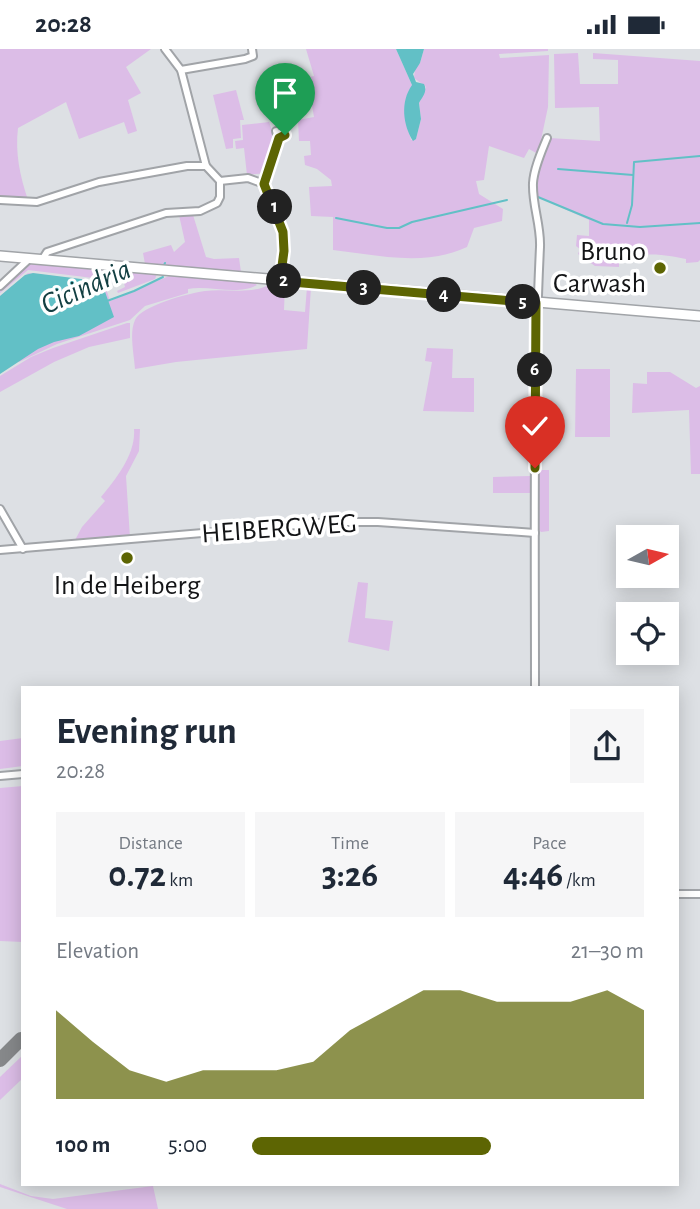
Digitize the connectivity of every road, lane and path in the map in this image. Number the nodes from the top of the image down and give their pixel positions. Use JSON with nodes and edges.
{"nodes":[{"id":1,"x":165,"y":49,"type":"edge"},
{"id":2,"x":252,"y":49,"type":"edge"},
{"id":3,"x":181,"y":70,"type":"junction"},
{"id":4,"x":280,"y":135,"type":"dead end"},
{"id":5,"x":547,"y":138,"type":"dead end"},
{"id":6,"x":206,"y":166,"type":"junction"},
{"id":7,"x":220,"y":181,"type":"junction"},
{"id":8,"x":264,"y":184,"type":"junction"},
{"id":9,"x":0,"y":200,"type":"edge"},
{"id":10,"x":0,"y":257,"type":"edge"},
{"id":11,"x":29,"y":259,"type":"junction"},
{"id":12,"x":42,"y":260,"type":"junction"},
{"id":13,"x":280,"y":281,"type":"junction"},
{"id":14,"x":0,"y":286,"type":"edge"},
{"id":15,"x":536,"y":303,"type":"junction"},
{"id":16,"x":700,"y":319,"type":"edge"},
{"id":17,"x":0,"y":509,"type":"edge"},
{"id":18,"x":535,"y":533,"type":"junction"},
{"id":19,"x":23,"y":549,"type":"junction"},
{"id":20,"x":0,"y":551,"type":"edge"},
{"id":21,"x":535,"y":686,"type":"edge"},
{"id":22,"x":21,"y":774,"type":"edge"},
{"id":23,"x":0,"y":776,"type":"edge"},
{"id":24,"x":679,"y":894,"type":"edge"},
{"id":25,"x":700,"y":894,"type":"edge"}],
"edges":[{"from":1,"to":3,"type":"street"},
{"from":2,"to":3,"type":"street"},
{"from":3,"to":6,"type":"street"},
{"from":4,"to":8,"type":"street"},
{"from":5,"to":15,"type":"street"},
{"from":6,"to":7,"type":"street"},
{"from":6,"to":9,"type":"street"},
{"from":7,"to":8,"type":"street"},
{"from":7,"to":12,"type":"street"},
{"from":8,"to":13,"type":"street"},
{"from":10,"to":11,"type":"main road"},
{"from":11,"to":12,"type":"main road"},
{"from":11,"to":14,"type":"street"},
{"from":12,"to":13,"type":"main road"},
{"from":13,"to":15,"type":"main road"},
{"from":15,"to":16,"type":"main road"},
{"from":15,"to":18,"type":"street"},
{"from":17,"to":19,"type":"street"},
{"from":18,"to":19,"type":"street","name":"HEIBERGWEG"},
{"from":18,"to":21,"type":"street"},
{"from":19,"to":20,"type":"street","name":"HEIBERGWEG"},
{"from":22,"to":23,"type":"street"},
{"from":24,"to":25,"type":"street"}]}
